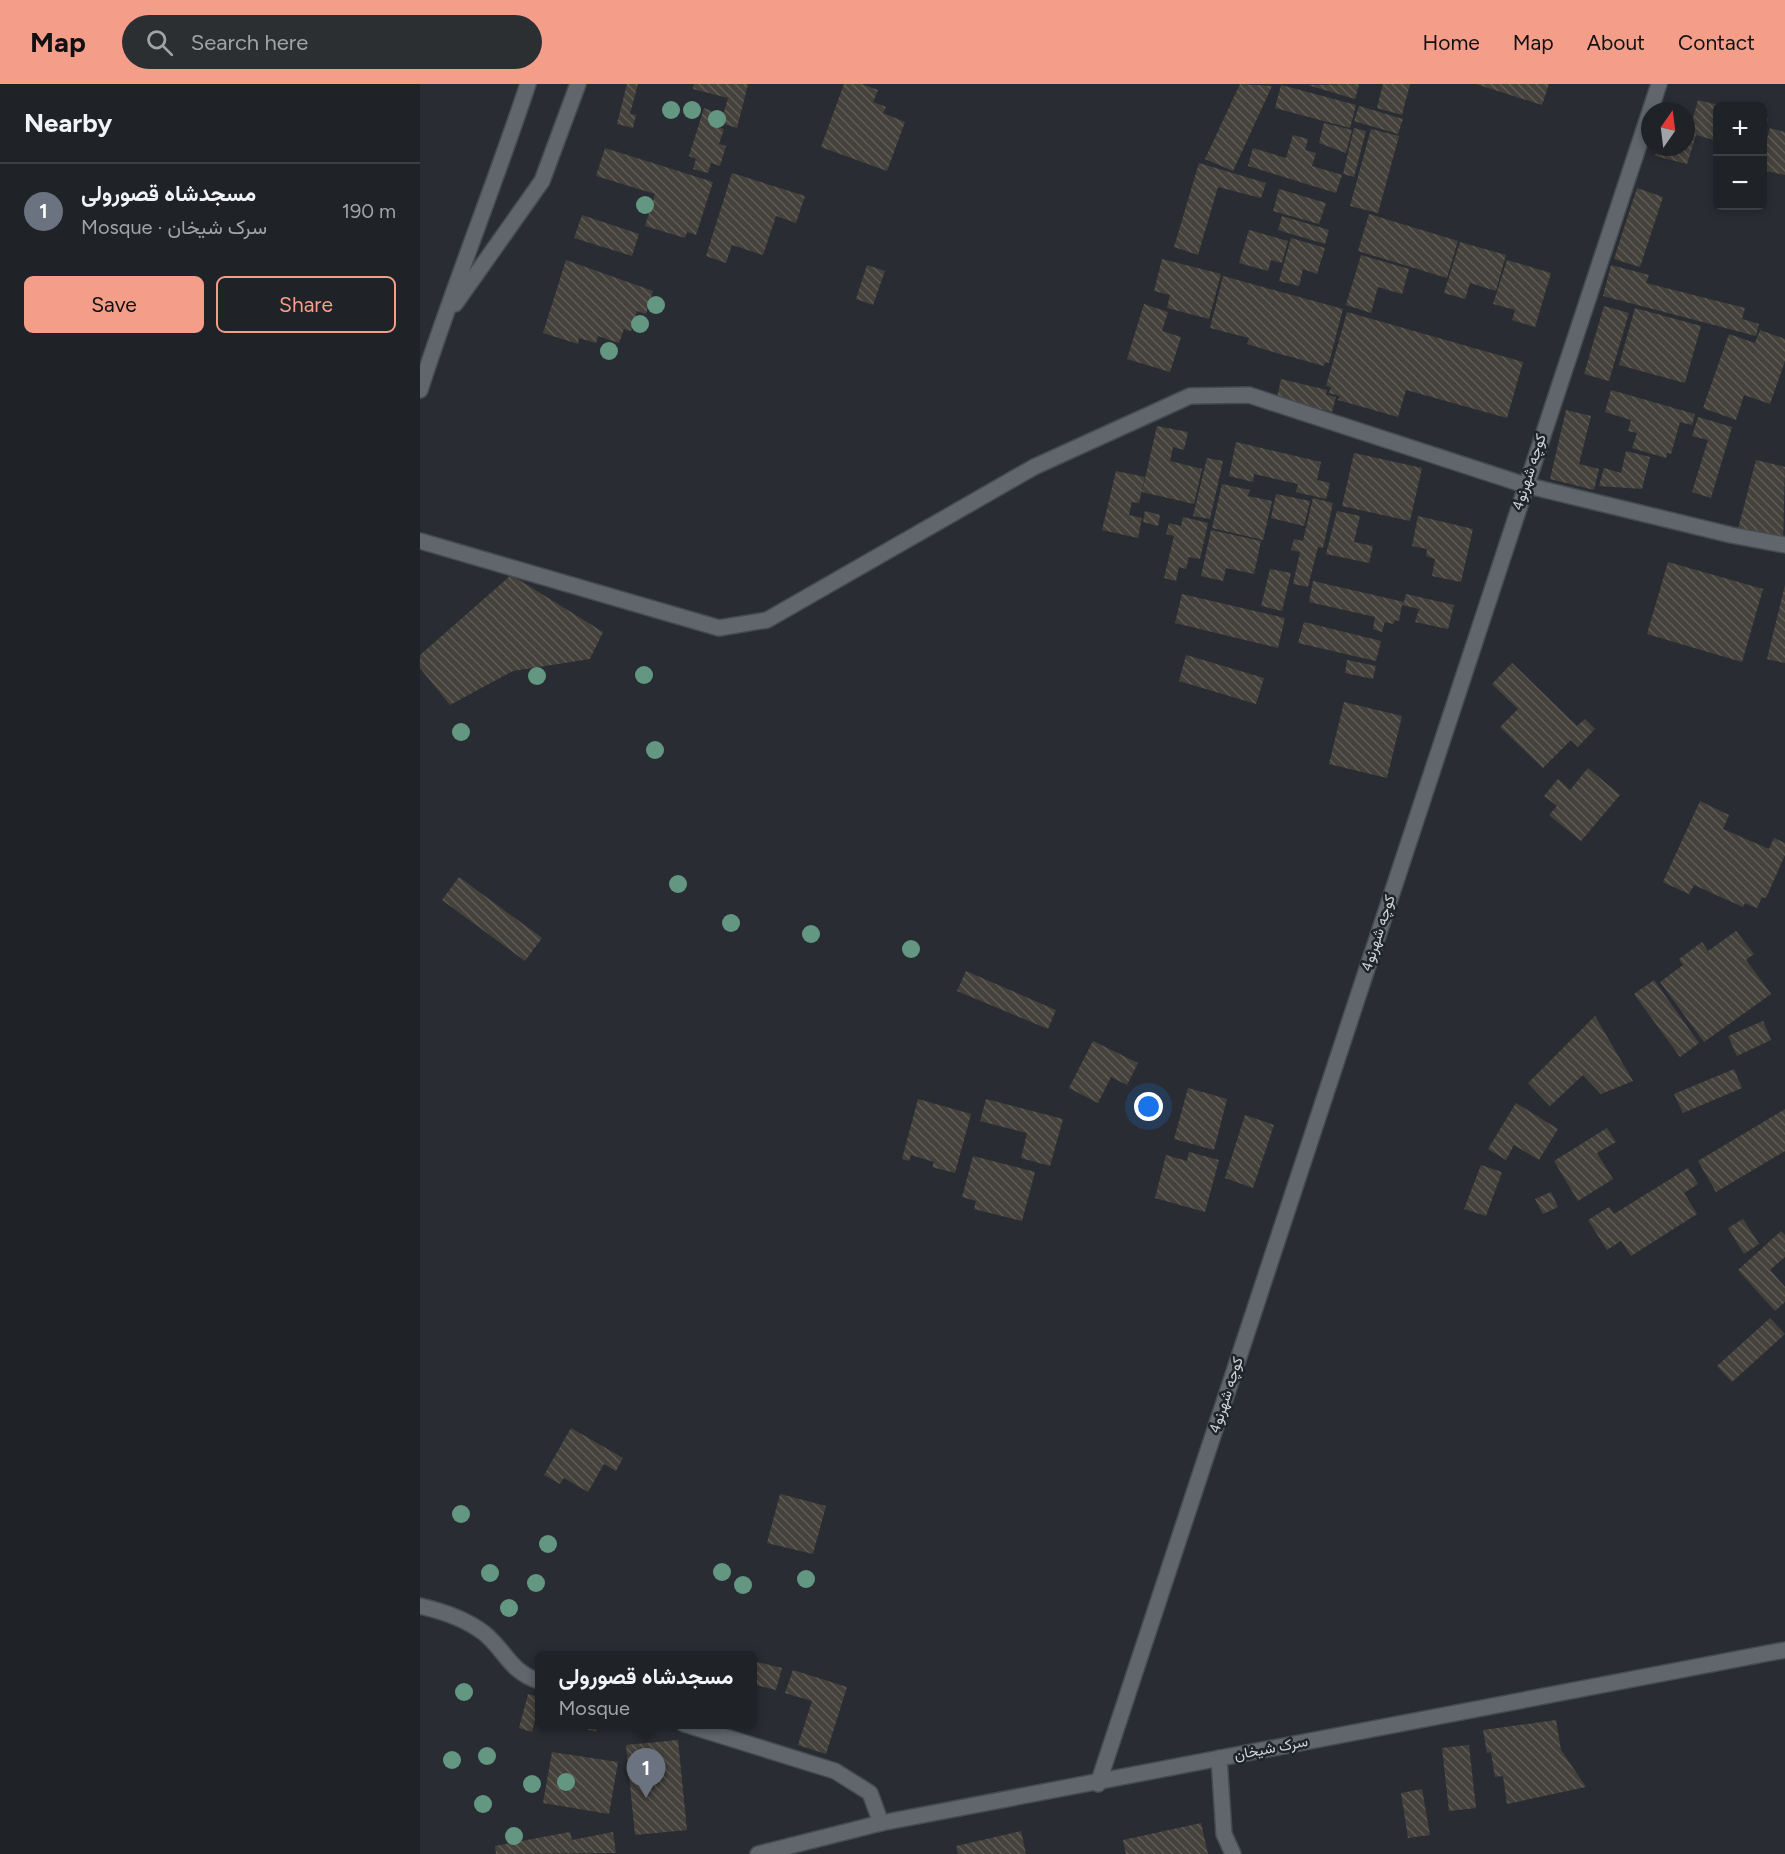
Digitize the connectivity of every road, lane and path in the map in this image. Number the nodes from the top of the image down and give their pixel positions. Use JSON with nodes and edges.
{"nodes":[{"id":1,"x":528,"y":84,"type":"edge"},
{"id":2,"x":578,"y":84,"type":"edge"},
{"id":3,"x":1659,"y":84,"type":"edge"},
{"id":4,"x":441,"y":324,"type":"junction"},
{"id":5,"x":420,"y":390,"type":"edge"},
{"id":6,"x":1525,"y":485,"type":"junction"},
{"id":7,"x":420,"y":541,"type":"edge"},
{"id":8,"x":1785,"y":545,"type":"edge"},
{"id":9,"x":420,"y":1606,"type":"edge"},
{"id":10,"x":1785,"y":1650,"type":"edge"},
{"id":11,"x":535,"y":1680,"type":"edge"},
{"id":12,"x":697,"y":1729,"type":"edge"},
{"id":13,"x":1219,"y":1758,"type":"junction"},
{"id":14,"x":1098,"y":1784,"type":"junction"},
{"id":15,"x":881,"y":1823,"type":"junction"},
{"id":16,"x":758,"y":1854,"type":"edge"},
{"id":17,"x":1233,"y":1854,"type":"edge"}],
"edges":[{"from":1,"to":4,"type":"street"},
{"from":2,"to":4,"type":"street"},
{"from":3,"to":6,"type":"street","name":"کوچه شهرنو4"},
{"from":4,"to":5,"type":"street"},
{"from":6,"to":7,"type":"street"},
{"from":6,"to":8,"type":"street"},
{"from":6,"to":14,"type":"street","name":"کوچه شهرنو4"},
{"from":9,"to":11,"type":"street"},
{"from":10,"to":13,"type":"street","name":"سرک شیخان"},
{"from":12,"to":15,"type":"street"},
{"from":13,"to":14,"type":"street","name":"سرک شیخان"},
{"from":13,"to":17,"type":"street"},
{"from":14,"to":15,"type":"street","name":"سرک شیخان"},
{"from":15,"to":16,"type":"street","name":"سرک شیخان"}]}
